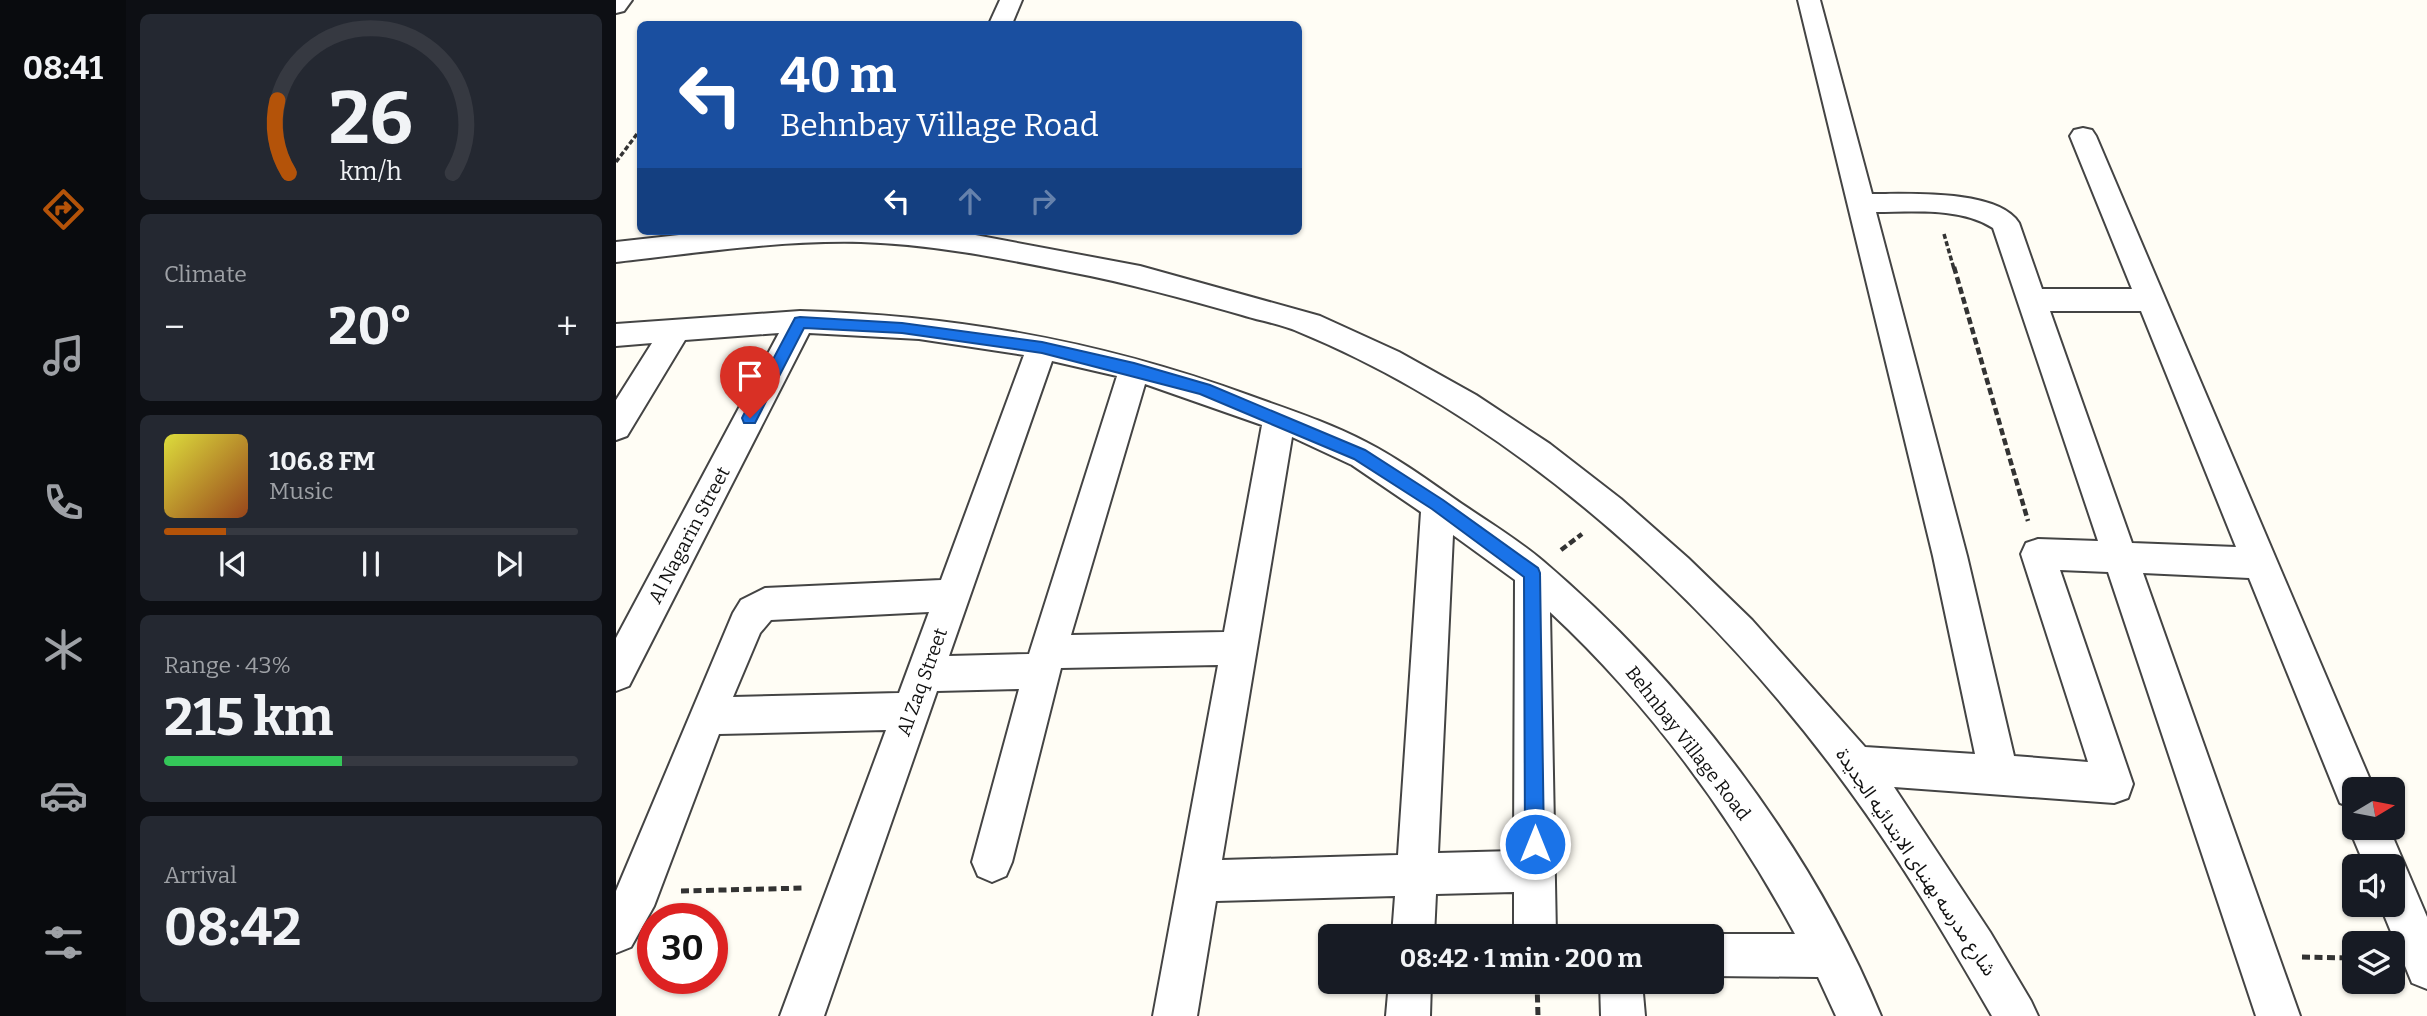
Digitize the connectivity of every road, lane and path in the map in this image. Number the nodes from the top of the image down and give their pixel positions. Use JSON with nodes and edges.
{"nodes":[{"id":1,"x":621,"y":0,"type":"edge"},
{"id":2,"x":1012,"y":0,"type":"edge"},
{"id":3,"x":1810,"y":0,"type":"edge"},
{"id":4,"x":616,"y":6,"type":"edge"},
{"id":5,"x":1002,"y":21,"type":"edge"},
{"id":6,"x":637,"y":134,"type":"edge"},
{"id":7,"x":2083,"y":135,"type":"dead end"},
{"id":8,"x":616,"y":162,"type":"edge"},
{"id":9,"x":1862,"y":202,"type":"junction"},
{"id":10,"x":1935,"y":206,"type":"junction"},
{"id":11,"x":784,"y":235,"type":"edge"},
{"id":12,"x":920,"y":235,"type":"edge"},
{"id":13,"x":616,"y":252,"type":"edge"},
{"id":14,"x":2030,"y":300,"type":"junction"},
{"id":15,"x":2151,"y":300,"type":"junction"},
{"id":16,"x":800,"y":322,"type":"junction"},
{"id":17,"x":676,"y":330,"type":"junction"},
{"id":18,"x":616,"y":335,"type":"edge"},
{"id":19,"x":1042,"y":347,"type":"junction"},
{"id":20,"x":1134,"y":369,"type":"junction"},
{"id":21,"x":1279,"y":419,"type":"junction"},
{"id":22,"x":616,"y":427,"type":"edge"},
{"id":23,"x":1438,"y":505,"type":"junction"},
{"id":24,"x":1610,"y":512,"type":"junction"},
{"id":25,"x":2038,"y":554,"type":"junction"},
{"id":26,"x":2119,"y":559,"type":"junction"},
{"id":27,"x":2262,"y":563,"type":"junction"},
{"id":28,"x":1532,"y":573,"type":"junction"},
{"id":29,"x":953,"y":595,"type":"junction"},
{"id":30,"x":1239,"y":648,"type":"junction"},
{"id":31,"x":1045,"y":662,"type":"junction"},
{"id":32,"x":616,"y":674,"type":"edge"},
{"id":33,"x":925,"y":674,"type":"junction"},
{"id":34,"x":911,"y":712,"type":"junction"},
{"id":35,"x":707,"y":716,"type":"junction"},
{"id":36,"x":1856,"y":766,"type":"junction"},
{"id":37,"x":1999,"y":774,"type":"junction"},
{"id":38,"x":2349,"y":777,"type":"edge"},
{"id":39,"x":992,"y":862,"type":"dead end"},
{"id":40,"x":1535,"y":871,"type":"junction"},
{"id":41,"x":1417,"y":875,"type":"junction"},
{"id":42,"x":1199,"y":881,"type":"junction"},
{"id":43,"x":848,"y":887,"type":"junction"},
{"id":44,"x":639,"y":891,"type":"junction"},
{"id":45,"x":2405,"y":915,"type":"edge"},
{"id":46,"x":1414,"y":924,"type":"edge"},
{"id":47,"x":1535,"y":924,"type":"edge"},
{"id":48,"x":616,"y":932,"type":"edge"},
{"id":49,"x":1724,"y":959,"type":"edge"},
{"id":50,"x":2427,"y":968,"type":"edge"},
{"id":51,"x":1845,"y":992,"type":"edge"},
{"id":52,"x":1409,"y":994,"type":"edge"},
{"id":53,"x":1537,"y":994,"type":"edge"},
{"id":54,"x":1622,"y":994,"type":"edge"},
{"id":55,"x":802,"y":1016,"type":"edge"},
{"id":56,"x":1175,"y":1016,"type":"edge"},
{"id":57,"x":1408,"y":1016,"type":"edge"},
{"id":58,"x":1538,"y":1016,"type":"edge"},
{"id":59,"x":1623,"y":1016,"type":"edge"},
{"id":60,"x":2017,"y":1016,"type":"edge"},
{"id":61,"x":2278,"y":1016,"type":"edge"}],
"edges":[{"from":1,"to":4,"type":"street"},
{"from":2,"to":5,"type":"street"},
{"from":3,"to":9,"type":"street"},
{"from":6,"to":8,"type":"path"},
{"from":7,"to":15,"type":"street"},
{"from":9,"to":10,"type":"street"},
{"from":9,"to":37,"type":"street"},
{"from":10,"to":14,"type":"street"},
{"from":10,"to":25,"type":"path"},
{"from":11,"to":13,"type":"street","name":"شارع مدرسه بهنباى الابتدائيه الجديدة"},
{"from":12,"to":24,"type":"street","name":"شارع مدرسه بهنباى الابتدائيه الجديدة"},
{"from":14,"to":15,"type":"street"},
{"from":14,"to":26,"type":"street"},
{"from":15,"to":27,"type":"street"},
{"from":16,"to":17,"type":"street","name":"Behnbay Village Road"},
{"from":16,"to":19,"type":"street","name":"Behnbay Village Road"},
{"from":16,"to":32,"type":"street","name":"Al Nagarin Street"},
{"from":17,"to":18,"type":"street","name":"Behnbay Village Road"},
{"from":17,"to":22,"type":"street"},
{"from":19,"to":20,"type":"street","name":"Behnbay Village Road"},
{"from":19,"to":29,"type":"street","name":"Al Zaq Street"},
{"from":20,"to":21,"type":"street","name":"Behnbay Village Road"},
{"from":20,"to":31,"type":"street"},
{"from":21,"to":23,"type":"street","name":"Behnbay Village Road"},
{"from":21,"to":30,"type":"street"},
{"from":23,"to":28,"type":"street","name":"Behnbay Village Road"},
{"from":23,"to":41,"type":"street"},
{"from":24,"to":28,"type":"path"},
{"from":24,"to":36,"type":"street","name":"شارع مدرسه بهنباى الابتدائيه الجديدة"},
{"from":25,"to":26,"type":"street"},
{"from":25,"to":37,"type":"street"},
{"from":26,"to":27,"type":"street"},
{"from":26,"to":61,"type":"street"},
{"from":27,"to":38,"type":"street"},
{"from":28,"to":40,"type":"street"},
{"from":28,"to":51,"type":"street","name":"Behnbay Village Road"},
{"from":29,"to":33,"type":"street","name":"Al Zaq Street"},
{"from":29,"to":35,"type":"street"},
{"from":30,"to":31,"type":"street"},
{"from":30,"to":42,"type":"street"},
{"from":31,"to":33,"type":"street"},
{"from":31,"to":39,"type":"street"},
{"from":33,"to":34,"type":"street","name":"Al Zaq Street"},
{"from":34,"to":35,"type":"street"},
{"from":34,"to":43,"type":"street","name":"Al Zaq Street"},
{"from":35,"to":44,"type":"street"},
{"from":36,"to":37,"type":"street"},
{"from":36,"to":60,"type":"street","name":"شارع مدرسه بهنباى الابتدائيه الجديدة"},
{"from":40,"to":41,"type":"street"},
{"from":40,"to":47,"type":"street"},
{"from":41,"to":42,"type":"street"},
{"from":41,"to":46,"type":"street"},
{"from":42,"to":56,"type":"street"},
{"from":43,"to":44,"type":"path"},
{"from":43,"to":55,"type":"street","name":"Al Zaq Street"},
{"from":44,"to":48,"type":"street"},
{"from":45,"to":50,"type":"street"},
{"from":49,"to":51,"type":"street"},
{"from":52,"to":57,"type":"street"},
{"from":53,"to":58,"type":"path"},
{"from":54,"to":59,"type":"street"}]}
